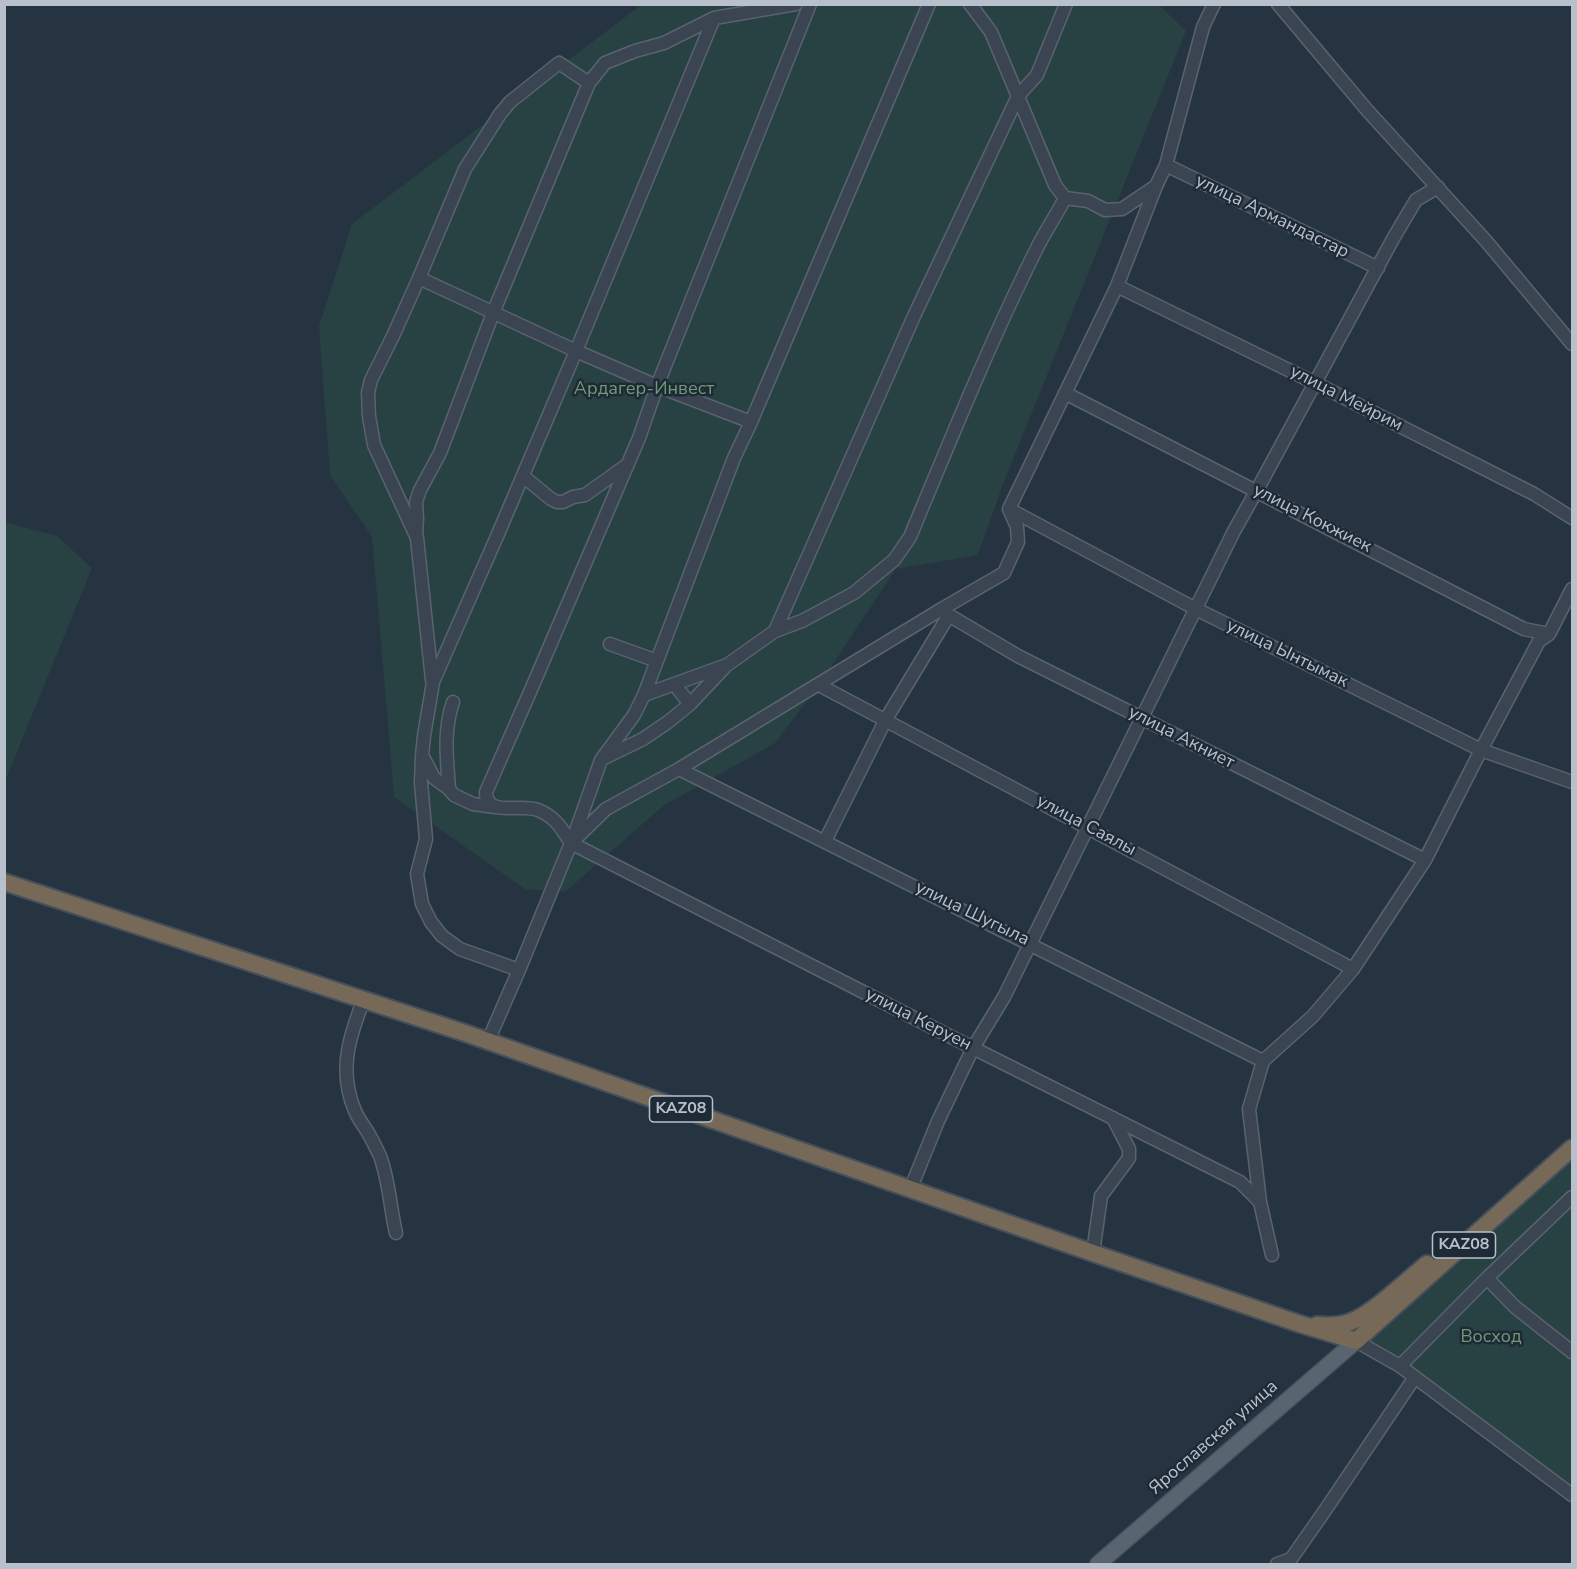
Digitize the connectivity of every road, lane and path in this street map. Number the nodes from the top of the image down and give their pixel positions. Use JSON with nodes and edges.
{"nodes":[{"id":1,"x":796,"y":4,"type":"edge"},
{"id":2,"x":810,"y":4,"type":"edge"},
{"id":3,"x":929,"y":4,"type":"edge"},
{"id":4,"x":970,"y":4,"type":"edge"},
{"id":5,"x":1066,"y":4,"type":"edge"},
{"id":6,"x":1214,"y":4,"type":"edge"},
{"id":7,"x":1278,"y":4,"type":"edge"},
{"id":8,"x":714,"y":18,"type":"junction"},
{"id":9,"x":589,"y":83,"type":"junction"},
{"id":10,"x":1018,"y":96,"type":"junction"},
{"id":11,"x":1166,"y":165,"type":"junction"},
{"id":12,"x":1156,"y":186,"type":"junction"},
{"id":13,"x":1438,"y":188,"type":"junction"},
{"id":14,"x":1065,"y":198,"type":"junction"},
{"id":15,"x":1377,"y":268,"type":"junction"},
{"id":16,"x":419,"y":278,"type":"junction"},
{"id":17,"x":1117,"y":286,"type":"junction"},
{"id":18,"x":494,"y":314,"type":"junction"},
{"id":19,"x":1572,"y":344,"type":"edge"},
{"id":20,"x":576,"y":351,"type":"junction"},
{"id":21,"x":1315,"y":383,"type":"junction"},
{"id":22,"x":657,"y":386,"type":"junction"},
{"id":23,"x":1065,"y":393,"type":"junction"},
{"id":24,"x":751,"y":422,"type":"junction"},
{"id":25,"x":628,"y":464,"type":"junction"},
{"id":26,"x":523,"y":476,"type":"junction"},
{"id":27,"x":1257,"y":490,"type":"junction"},
{"id":28,"x":1009,"y":509,"type":"junction"},
{"id":29,"x":1572,"y":518,"type":"edge"},
{"id":30,"x":416,"y":536,"type":"junction"},
{"id":31,"x":1572,"y":589,"type":"edge"},
{"id":32,"x":1194,"y":608,"type":"junction"},
{"id":33,"x":944,"y":613,"type":"junction"},
{"id":34,"x":775,"y":632,"type":"junction"},
{"id":35,"x":1544,"y":637,"type":"junction"},
{"id":36,"x":609,"y":644,"type":"dead end"},
{"id":37,"x":657,"y":661,"type":"junction"},
{"id":38,"x":727,"y":665,"type":"junction"},
{"id":39,"x":433,"y":682,"type":"junction"},
{"id":40,"x":674,"y":684,"type":"junction"},
{"id":41,"x":819,"y":685,"type":"junction"},
{"id":42,"x":644,"y":695,"type":"junction"},
{"id":43,"x":453,"y":702,"type":"dead end"},
{"id":44,"x":690,"y":704,"type":"junction"},
{"id":45,"x":1142,"y":718,"type":"junction"},
{"id":46,"x":886,"y":719,"type":"junction"},
{"id":47,"x":1481,"y":750,"type":"junction"},
{"id":48,"x":422,"y":756,"type":"junction"},
{"id":49,"x":601,"y":760,"type":"junction"},
{"id":50,"x":679,"y":769,"type":"junction"},
{"id":51,"x":1572,"y":782,"type":"edge"},
{"id":52,"x":449,"y":789,"type":"junction"},
{"id":53,"x":495,"y":807,"type":"junction"},
{"id":54,"x":1088,"y":828,"type":"junction"},
{"id":55,"x":825,"y":841,"type":"junction"},
{"id":56,"x":572,"y":843,"type":"junction"},
{"id":57,"x":1425,"y":860,"type":"junction"},
{"id":58,"x":4,"y":882,"type":"edge"},
{"id":59,"x":1030,"y":944,"type":"junction"},
{"id":60,"x":1353,"y":969,"type":"junction"},
{"id":61,"x":519,"y":970,"type":"junction"},
{"id":62,"x":364,"y":999,"type":"junction"},
{"id":63,"x":488,"y":1041,"type":"junction"},
{"id":64,"x":973,"y":1048,"type":"junction"},
{"id":65,"x":1263,"y":1061,"type":"junction"},
{"id":66,"x":1113,"y":1118,"type":"junction"},
{"id":67,"x":1572,"y":1148,"type":"edge"},
{"id":68,"x":910,"y":1190,"type":"junction"},
{"id":69,"x":1572,"y":1197,"type":"edge"},
{"id":70,"x":1260,"y":1202,"type":"junction"},
{"id":71,"x":396,"y":1233,"type":"dead end"},
{"id":72,"x":1469,"y":1240,"type":"junction"},
{"id":73,"x":1093,"y":1253,"type":"junction"},
{"id":74,"x":1272,"y":1255,"type":"dead end"},
{"id":75,"x":1487,"y":1278,"type":"junction"},
{"id":76,"x":1300,"y":1324,"type":"junction"},
{"id":77,"x":1356,"y":1341,"type":"junction"},
{"id":78,"x":1572,"y":1352,"type":"edge"},
{"id":79,"x":1400,"y":1366,"type":"junction"},
{"id":80,"x":1415,"y":1377,"type":"junction"},
{"id":81,"x":1572,"y":1495,"type":"edge"},
{"id":82,"x":1098,"y":1564,"type":"edge"},
{"id":83,"x":1277,"y":1564,"type":"edge"}],
"edges":[{"from":1,"to":8,"type":"street"},
{"from":2,"to":22,"type":"street"},
{"from":3,"to":24,"type":"street"},
{"from":4,"to":10,"type":"street"},
{"from":5,"to":10,"type":"street"},
{"from":6,"to":11,"type":"street"},
{"from":7,"to":13,"type":"street"},
{"from":8,"to":9,"type":"street"},
{"from":8,"to":20,"type":"street"},
{"from":9,"to":16,"type":"street"},
{"from":9,"to":18,"type":"street"},
{"from":10,"to":14,"type":"street"},
{"from":10,"to":34,"type":"street"},
{"from":11,"to":12,"type":"street"},
{"from":11,"to":15,"type":"street","name":"улица Армандастар"},
{"from":12,"to":14,"type":"street"},
{"from":12,"to":17,"type":"street"},
{"from":13,"to":15,"type":"street"},
{"from":13,"to":19,"type":"street"},
{"from":14,"to":34,"type":"street"},
{"from":15,"to":21,"type":"street"},
{"from":16,"to":18,"type":"street"},
{"from":16,"to":30,"type":"street"},
{"from":17,"to":21,"type":"street","name":"улица Мейрим"},
{"from":17,"to":23,"type":"street"},
{"from":18,"to":20,"type":"street"},
{"from":18,"to":30,"type":"street"},
{"from":20,"to":22,"type":"street"},
{"from":20,"to":26,"type":"street"},
{"from":21,"to":27,"type":"street"},
{"from":21,"to":29,"type":"street","name":"улица Мейрим"},
{"from":22,"to":24,"type":"street"},
{"from":22,"to":25,"type":"street"},
{"from":23,"to":27,"type":"street","name":"улица Кокжиек"},
{"from":23,"to":28,"type":"street"},
{"from":24,"to":37,"type":"street"},
{"from":25,"to":26,"type":"street"},
{"from":25,"to":53,"type":"street"},
{"from":26,"to":39,"type":"street"},
{"from":27,"to":32,"type":"street"},
{"from":27,"to":35,"type":"street","name":"улица Кокжиек"},
{"from":28,"to":32,"type":"street","name":"улица Ынтымак"},
{"from":28,"to":33,"type":"street"},
{"from":30,"to":39,"type":"street"},
{"from":31,"to":35,"type":"street"},
{"from":32,"to":45,"type":"street"},
{"from":32,"to":47,"type":"street","name":"улица Ынтымак"},
{"from":33,"to":41,"type":"street"},
{"from":33,"to":45,"type":"street","name":"улица Акниет"},
{"from":33,"to":46,"type":"street"},
{"from":34,"to":38,"type":"street"},
{"from":35,"to":47,"type":"street"},
{"from":36,"to":37,"type":"street"},
{"from":37,"to":42,"type":"street"},
{"from":38,"to":40,"type":"street"},
{"from":38,"to":44,"type":"street"},
{"from":39,"to":48,"type":"street"},
{"from":40,"to":42,"type":"street"},
{"from":40,"to":44,"type":"street"},
{"from":41,"to":46,"type":"street","name":"улица Саялы"},
{"from":41,"to":50,"type":"street"},
{"from":42,"to":49,"type":"street"},
{"from":43,"to":52,"type":"street"},
{"from":44,"to":49,"type":"street"},
{"from":45,"to":54,"type":"street"},
{"from":45,"to":57,"type":"street","name":"улица Акниет"},
{"from":46,"to":54,"type":"street","name":"улица Саялы"},
{"from":46,"to":55,"type":"street"},
{"from":47,"to":51,"type":"street","name":"улица Ынтымак"},
{"from":47,"to":57,"type":"street"},
{"from":48,"to":52,"type":"street"},
{"from":48,"to":61,"type":"street"},
{"from":49,"to":56,"type":"street"},
{"from":50,"to":55,"type":"street","name":"улица Шугыла"},
{"from":50,"to":56,"type":"street"},
{"from":52,"to":53,"type":"street"},
{"from":53,"to":56,"type":"street"},
{"from":54,"to":59,"type":"street"},
{"from":54,"to":60,"type":"street","name":"улица Саялы"},
{"from":55,"to":59,"type":"street","name":"улица Шугыла"},
{"from":56,"to":61,"type":"street"},
{"from":56,"to":64,"type":"street","name":"улица Керуен"},
{"from":57,"to":60,"type":"street"},
{"from":58,"to":62,"type":"highway","number":"KAZ08"},
{"from":59,"to":64,"type":"street"},
{"from":59,"to":65,"type":"street","name":"улица Шугыла"},
{"from":60,"to":65,"type":"street"},
{"from":61,"to":63,"type":"street"},
{"from":62,"to":63,"type":"highway","number":"KAZ08"},
{"from":62,"to":71,"type":"street"},
{"from":63,"to":68,"type":"highway","number":"KAZ08"},
{"from":64,"to":66,"type":"street","name":"улица Керуен"},
{"from":64,"to":68,"type":"street"},
{"from":65,"to":70,"type":"street"},
{"from":66,"to":70,"type":"street","name":"улица Керуен"},
{"from":66,"to":73,"type":"street"},
{"from":67,"to":72,"type":"highway","number":"KAZ08"},
{"from":68,"to":73,"type":"highway","number":"KAZ08"},
{"from":69,"to":75,"type":"street"},
{"from":70,"to":74,"type":"street"},
{"from":72,"to":76,"type":"highway"},
{"from":72,"to":77,"type":"highway","number":"KAZ08"},
{"from":73,"to":76,"type":"highway","number":"KAZ08"},
{"from":75,"to":78,"type":"street"},
{"from":75,"to":79,"type":"street"},
{"from":76,"to":77,"type":"highway","number":"KAZ08"},
{"from":77,"to":79,"type":"street"},
{"from":77,"to":82,"type":"main road","name":"Ярославская улица"},
{"from":79,"to":80,"type":"street"},
{"from":80,"to":81,"type":"street"},
{"from":80,"to":83,"type":"street"}]}
